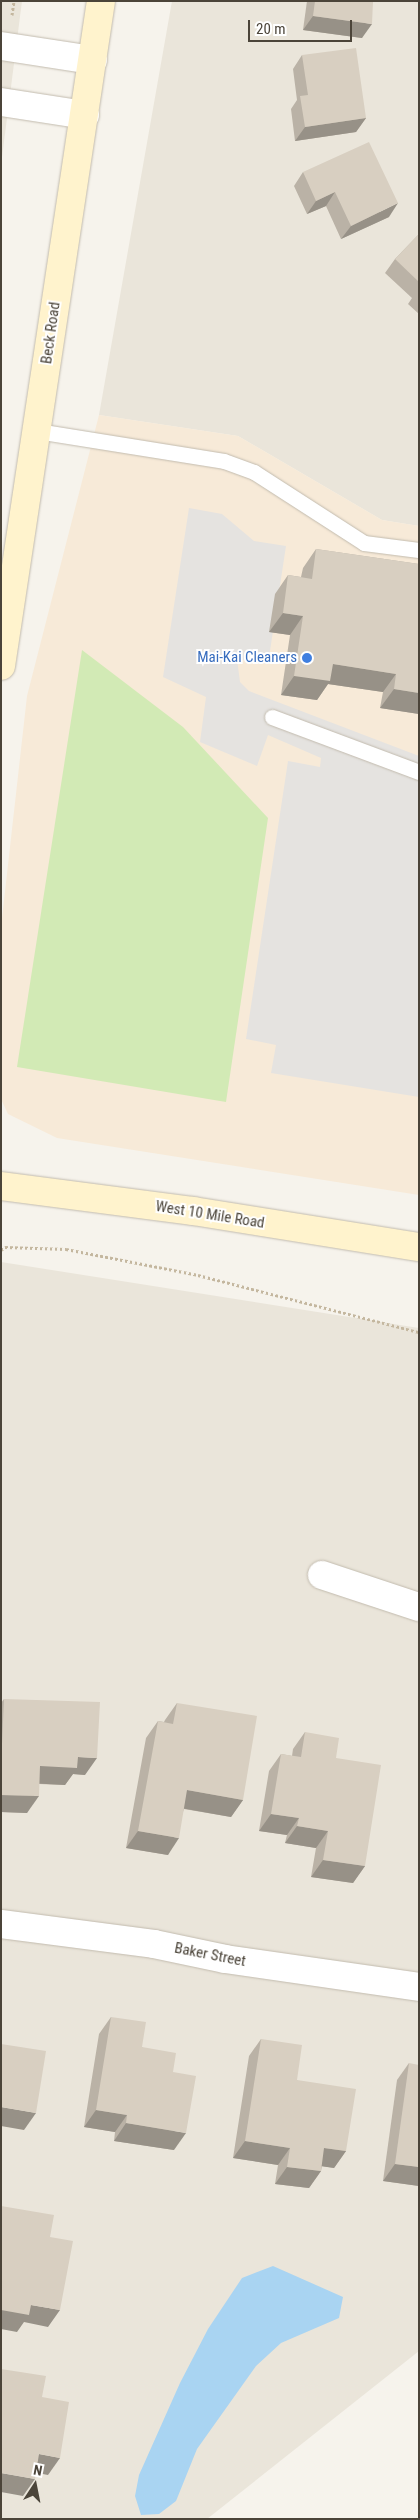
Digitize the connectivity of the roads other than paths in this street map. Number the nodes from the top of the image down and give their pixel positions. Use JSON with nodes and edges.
{"nodes":[{"id":1,"x":101,"y":1,"type":"edge"},
{"id":2,"x":1,"y":46,"type":"edge"},
{"id":3,"x":93,"y":60,"type":"junction"},
{"id":4,"x":1,"y":102,"type":"edge"},
{"id":5,"x":84,"y":115,"type":"junction"},
{"id":6,"x":37,"y":431,"type":"junction"},
{"id":7,"x":419,"y":550,"type":"edge"},
{"id":8,"x":1,"y":666,"type":"edge"},
{"id":9,"x":272,"y":718,"type":"dead end"},
{"id":10,"x":419,"y":772,"type":"edge"},
{"id":11,"x":1,"y":1186,"type":"edge"},
{"id":12,"x":419,"y":1247,"type":"edge"},
{"id":13,"x":322,"y":1575,"type":"dead end"},
{"id":14,"x":419,"y":1607,"type":"edge"},
{"id":15,"x":1,"y":1924,"type":"edge"},
{"id":16,"x":419,"y":1987,"type":"edge"}],
"edges":[{"from":1,"to":3,"type":"main road","name":"Beck Road"},
{"from":2,"to":3,"type":"street"},
{"from":3,"to":5,"type":"main road","name":"Beck Road"},
{"from":4,"to":5,"type":"street"},
{"from":5,"to":6,"type":"main road","name":"Beck Road"},
{"from":6,"to":7,"type":"lane"},
{"from":6,"to":8,"type":"main road","name":"Beck Road"},
{"from":9,"to":10,"type":"lane"},
{"from":11,"to":12,"type":"main road","name":"West 10 Mile Road"},
{"from":13,"to":14,"type":"street"},
{"from":15,"to":16,"type":"street","name":"Baker Street"}]}
